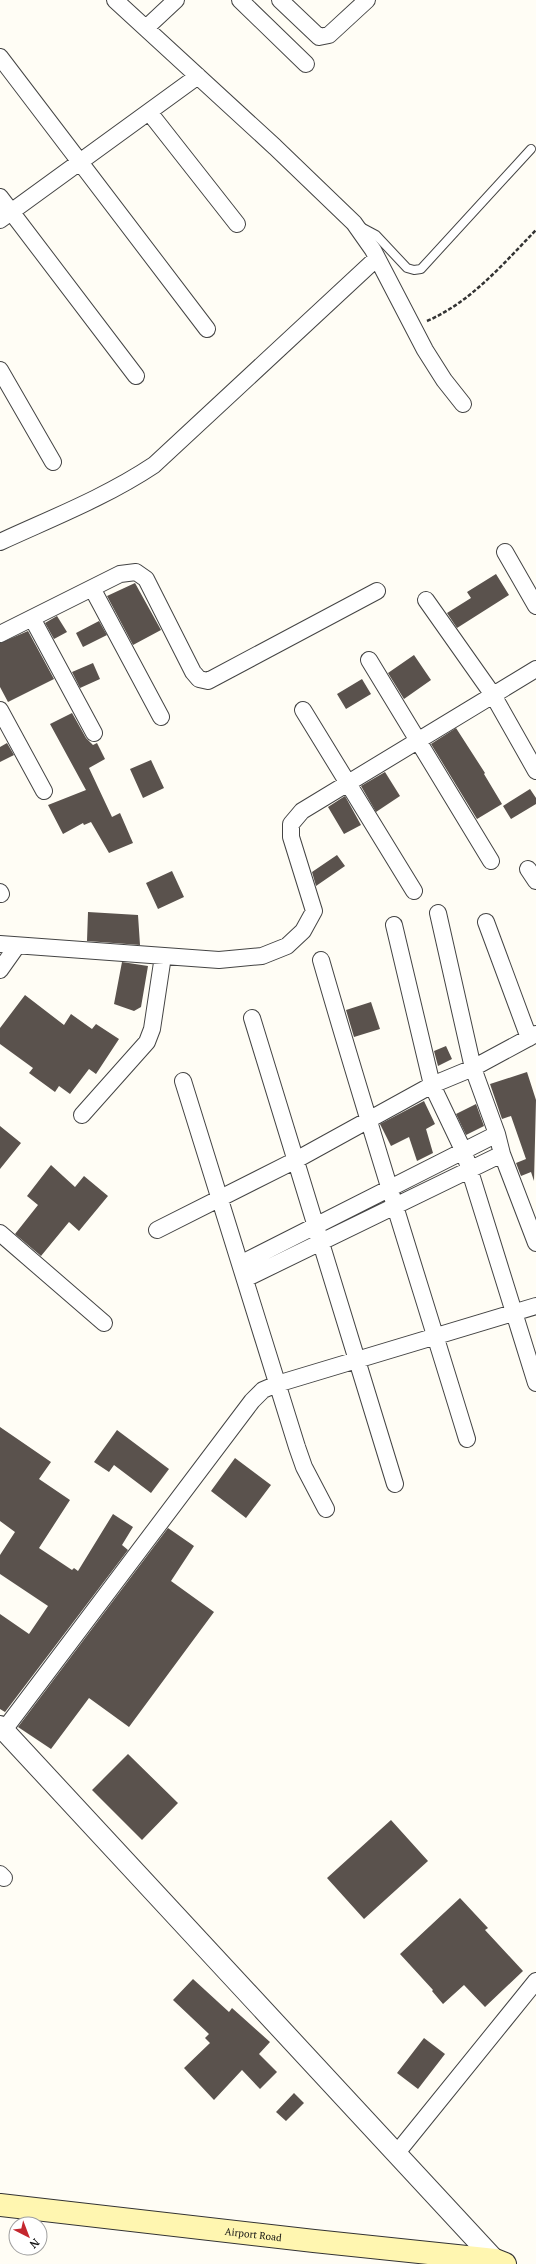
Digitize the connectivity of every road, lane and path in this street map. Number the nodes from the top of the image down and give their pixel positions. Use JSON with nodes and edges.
{"nodes":[{"id":1,"x":115,"y":0,"type":"edge"},
{"id":2,"x":176,"y":0,"type":"edge"},
{"id":3,"x":240,"y":0,"type":"edge"},
{"id":4,"x":280,"y":0,"type":"edge"},
{"id":5,"x":366,"y":0,"type":"edge"},
{"id":6,"x":146,"y":28,"type":"junction"},
{"id":7,"x":0,"y":57,"type":"edge"},
{"id":8,"x":306,"y":64,"type":"dead end"},
{"id":9,"x":198,"y":76,"type":"junction"},
{"id":10,"x":149,"y":112,"type":"junction"},
{"id":11,"x":531,"y":149,"type":"dead end"},
{"id":12,"x":80,"y":163,"type":"junction"},
{"id":13,"x":0,"y":196,"type":"edge"},
{"id":14,"x":6,"y":216,"type":"edge"},
{"id":15,"x":354,"y":223,"type":"junction"},
{"id":16,"x":237,"y":224,"type":"dead end"},
{"id":17,"x":536,"y":230,"type":"edge"},
{"id":18,"x":377,"y":258,"type":"junction"},
{"id":19,"x":413,"y":327,"type":"junction"},
{"id":20,"x":207,"y":329,"type":"dead end"},
{"id":21,"x":0,"y":370,"type":"edge"},
{"id":22,"x":136,"y":376,"type":"dead end"},
{"id":23,"x":463,"y":404,"type":"dead end"},
{"id":24,"x":54,"y":462,"type":"dead end"},
{"id":25,"x":0,"y":542,"type":"edge"},
{"id":26,"x":505,"y":552,"type":"dead end"},
{"id":27,"x":92,"y":588,"type":"junction"},
{"id":28,"x":377,"y":591,"type":"dead end"},
{"id":29,"x":426,"y":600,"type":"dead end"},
{"id":30,"x":536,"y":606,"type":"edge"},
{"id":31,"x":32,"y":618,"type":"junction"},
{"id":32,"x":0,"y":634,"type":"edge"},
{"id":33,"x":369,"y":660,"type":"dead end"},
{"id":34,"x":536,"y":669,"type":"edge"},
{"id":35,"x":493,"y":696,"type":"junction"},
{"id":36,"x":0,"y":710,"type":"edge"},
{"id":37,"x":303,"y":710,"type":"dead end"},
{"id":38,"x":160,"y":717,"type":"dead end"},
{"id":39,"x":94,"y":733,"type":"dead end"},
{"id":40,"x":418,"y":741,"type":"junction"},
{"id":41,"x":536,"y":771,"type":"edge"},
{"id":42,"x":348,"y":783,"type":"junction"},
{"id":43,"x":44,"y":791,"type":"dead end"},
{"id":44,"x":491,"y":861,"type":"dead end"},
{"id":45,"x":414,"y":891,"type":"dead end"},
{"id":46,"x":438,"y":913,"type":"dead end"},
{"id":47,"x":486,"y":922,"type":"dead end"},
{"id":48,"x":394,"y":925,"type":"dead end"},
{"id":49,"x":0,"y":944,"type":"edge"},
{"id":50,"x":16,"y":946,"type":"junction"},
{"id":51,"x":163,"y":956,"type":"junction"},
{"id":52,"x":321,"y":960,"type":"dead end"},
{"id":53,"x":0,"y":970,"type":"edge"},
{"id":54,"x":252,"y":1018,"type":"dead end"},
{"id":55,"x":532,"y":1036,"type":"edge"},
{"id":56,"x":473,"y":1068,"type":"junction"},
{"id":57,"x":183,"y":1080,"type":"dead end"},
{"id":58,"x":432,"y":1085,"type":"junction"},
{"id":59,"x":82,"y":1115,"type":"dead end"},
{"id":60,"x":368,"y":1120,"type":"junction"},
{"id":61,"x":497,"y":1134,"type":"junction"},
{"id":62,"x":464,"y":1152,"type":"junction"},
{"id":63,"x":502,"y":1154,"type":"junction"},
{"id":64,"x":296,"y":1160,"type":"junction"},
{"id":65,"x":470,"y":1169,"type":"junction"},
{"id":66,"x":391,"y":1189,"type":"junction"},
{"id":67,"x":220,"y":1198,"type":"junction"},
{"id":68,"x":396,"y":1205,"type":"junction"},
{"id":69,"x":316,"y":1226,"type":"junction"},
{"id":70,"x":157,"y":1230,"type":"dead end"},
{"id":71,"x":0,"y":1233,"type":"edge"},
{"id":72,"x":321,"y":1242,"type":"junction"},
{"id":73,"x":536,"y":1243,"type":"edge"},
{"id":74,"x":243,"y":1272,"type":"junction"},
{"id":75,"x":536,"y":1306,"type":"edge"},
{"id":76,"x":514,"y":1313,"type":"junction"},
{"id":77,"x":104,"y":1323,"type":"dead end"},
{"id":78,"x":436,"y":1336,"type":"junction"},
{"id":79,"x":357,"y":1360,"type":"junction"},
{"id":80,"x":536,"y":1382,"type":"edge"},
{"id":81,"x":277,"y":1384,"type":"junction"},
{"id":82,"x":467,"y":1439,"type":"dead end"},
{"id":83,"x":395,"y":1484,"type":"dead end"},
{"id":84,"x":326,"y":1509,"type":"dead end"},
{"id":85,"x":2,"y":1728,"type":"edge"},
{"id":86,"x":536,"y":1981,"type":"edge"},
{"id":87,"x":396,"y":2154,"type":"junction"},
{"id":88,"x":0,"y":2205,"type":"edge"},
{"id":89,"x":500,"y":2262,"type":"edge"}],
"edges":[{"from":1,"to":6,"type":"street"},
{"from":2,"to":6,"type":"street"},
{"from":3,"to":8,"type":"street"},
{"from":4,"to":5,"type":"street"},
{"from":6,"to":9,"type":"street"},
{"from":7,"to":12,"type":"street"},
{"from":9,"to":10,"type":"street"},
{"from":9,"to":15,"type":"street"},
{"from":10,"to":12,"type":"street"},
{"from":10,"to":16,"type":"street"},
{"from":11,"to":15,"type":"lane"},
{"from":12,"to":14,"type":"street"},
{"from":12,"to":20,"type":"street"},
{"from":13,"to":14,"type":"street"},
{"from":14,"to":22,"type":"street"},
{"from":15,"to":18,"type":"street"},
{"from":17,"to":19,"type":"path"},
{"from":18,"to":19,"type":"street"},
{"from":18,"to":25,"type":"street"},
{"from":19,"to":23,"type":"street"},
{"from":21,"to":24,"type":"street"},
{"from":26,"to":30,"type":"street"},
{"from":27,"to":28,"type":"street"},
{"from":27,"to":31,"type":"street"},
{"from":27,"to":38,"type":"street"},
{"from":29,"to":35,"type":"street"},
{"from":31,"to":32,"type":"street"},
{"from":31,"to":39,"type":"street"},
{"from":33,"to":40,"type":"street"},
{"from":34,"to":35,"type":"street"},
{"from":35,"to":40,"type":"street"},
{"from":35,"to":41,"type":"street"},
{"from":36,"to":43,"type":"street"},
{"from":37,"to":42,"type":"street"},
{"from":40,"to":42,"type":"street"},
{"from":40,"to":44,"type":"street"},
{"from":42,"to":45,"type":"street"},
{"from":42,"to":51,"type":"street"},
{"from":46,"to":56,"type":"street"},
{"from":47,"to":55,"type":"street"},
{"from":48,"to":58,"type":"street"},
{"from":49,"to":50,"type":"street"},
{"from":50,"to":51,"type":"street"},
{"from":50,"to":53,"type":"street"},
{"from":51,"to":59,"type":"street"},
{"from":52,"to":60,"type":"street"},
{"from":54,"to":64,"type":"street"},
{"from":55,"to":56,"type":"street"},
{"from":56,"to":58,"type":"street"},
{"from":56,"to":61,"type":"street"},
{"from":57,"to":67,"type":"street"},
{"from":58,"to":60,"type":"street"},
{"from":58,"to":62,"type":"street"},
{"from":60,"to":64,"type":"street"},
{"from":60,"to":66,"type":"street"},
{"from":61,"to":62,"type":"street"},
{"from":61,"to":63,"type":"street"},
{"from":62,"to":65,"type":"street"},
{"from":62,"to":66,"type":"street"},
{"from":63,"to":65,"type":"street"},
{"from":63,"to":73,"type":"street"},
{"from":64,"to":67,"type":"street"},
{"from":64,"to":69,"type":"street"},
{"from":65,"to":68,"type":"street"},
{"from":65,"to":76,"type":"street"},
{"from":66,"to":68,"type":"street"},
{"from":66,"to":69,"type":"street"},
{"from":67,"to":70,"type":"street"},
{"from":67,"to":74,"type":"street"},
{"from":68,"to":72,"type":"street"},
{"from":68,"to":78,"type":"street"},
{"from":69,"to":72,"type":"street"},
{"from":69,"to":74,"type":"street"},
{"from":71,"to":77,"type":"street"},
{"from":72,"to":74,"type":"street"},
{"from":72,"to":79,"type":"street"},
{"from":74,"to":81,"type":"street"},
{"from":75,"to":76,"type":"street"},
{"from":76,"to":78,"type":"street"},
{"from":76,"to":80,"type":"street"},
{"from":78,"to":79,"type":"street"},
{"from":78,"to":82,"type":"street"},
{"from":79,"to":81,"type":"street"},
{"from":79,"to":83,"type":"street"},
{"from":81,"to":84,"type":"street"},
{"from":81,"to":85,"type":"street"},
{"from":85,"to":87,"type":"street"},
{"from":86,"to":87,"type":"street"},
{"from":87,"to":89,"type":"street"},
{"from":88,"to":89,"type":"main road","name":"Airport Road"}]}
